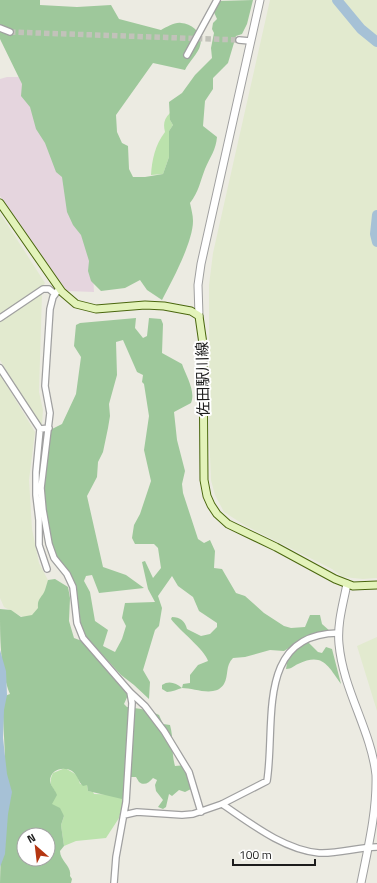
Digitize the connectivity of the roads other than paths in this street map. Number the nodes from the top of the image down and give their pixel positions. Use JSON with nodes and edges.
{"nodes":[{"id":1,"x":217,"y":0,"type":"edge"},
{"id":2,"x":260,"y":0,"type":"edge"},
{"id":3,"x":0,"y":28,"type":"edge"},
{"id":4,"x":10,"y":32,"type":"tunnel mouth"},
{"id":5,"x":239,"y":40,"type":"tunnel mouth"},
{"id":6,"x":250,"y":41,"type":"junction"},
{"id":7,"x":187,"y":55,"type":"dead end"},
{"id":8,"x":0,"y":203,"type":"edge"},
{"id":9,"x":57,"y":292,"type":"junction"},
{"id":10,"x":199,"y":316,"type":"junction"},
{"id":11,"x":0,"y":318,"type":"edge"},
{"id":12,"x":0,"y":368,"type":"edge"},
{"id":13,"x":49,"y":428,"type":"junction"},
{"id":14,"x":40,"y":429,"type":"junction"},
{"id":15,"x":47,"y":569,"type":"dead end"},
{"id":16,"x":346,"y":584,"type":"junction"},
{"id":17,"x":377,"y":585,"type":"edge"},
{"id":18,"x":338,"y":633,"type":"junction"},
{"id":19,"x":130,"y":692,"type":"junction"},
{"id":20,"x":222,"y":804,"type":"junction"},
{"id":21,"x":201,"y":812,"type":"junction"},
{"id":22,"x":376,"y":813,"type":"edge"},
{"id":23,"x":124,"y":815,"type":"junction"},
{"id":24,"x":369,"y":847,"type":"junction"},
{"id":25,"x":377,"y":847,"type":"edge"},
{"id":26,"x":114,"y":883,"type":"edge"},
{"id":27,"x":361,"y":883,"type":"edge"}],
"edges":[{"from":1,"to":7,"type":"street"},
{"from":2,"to":6,"type":"street"},
{"from":3,"to":4,"type":"street"},
{"from":5,"to":6,"type":"street"},
{"from":6,"to":10,"type":"street"},
{"from":8,"to":9,"type":"main road"},
{"from":9,"to":10,"type":"main road"},
{"from":9,"to":11,"type":"street"},
{"from":9,"to":13,"type":"street"},
{"from":10,"to":16,"type":"main road","name":"佐田駅川線"},
{"from":12,"to":14,"type":"street"},
{"from":13,"to":14,"type":"street"},
{"from":13,"to":19,"type":"street"},
{"from":14,"to":15,"type":"street"},
{"from":16,"to":17,"type":"main road","name":"佐田駅川線"},
{"from":16,"to":18,"type":"street"},
{"from":18,"to":20,"type":"street"},
{"from":18,"to":22,"type":"street"},
{"from":19,"to":21,"type":"street"},
{"from":19,"to":23,"type":"street"},
{"from":20,"to":21,"type":"street"},
{"from":20,"to":24,"type":"street"},
{"from":21,"to":23,"type":"street"},
{"from":22,"to":24,"type":"street"},
{"from":23,"to":26,"type":"street"},
{"from":24,"to":25,"type":"street"},
{"from":24,"to":27,"type":"street"}]}
